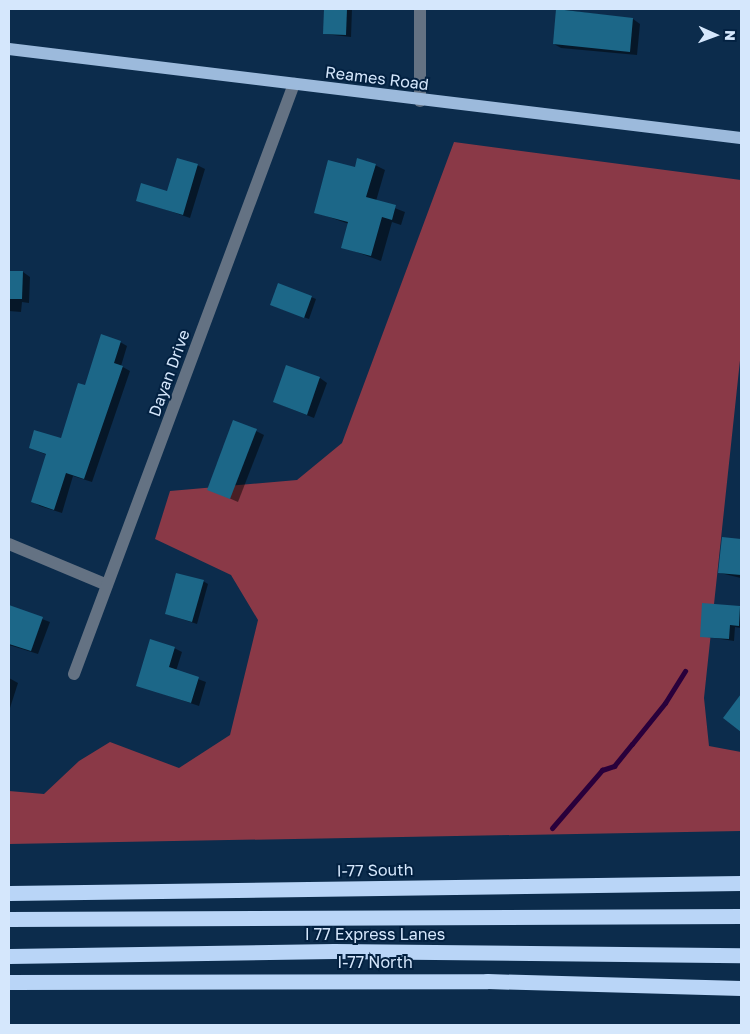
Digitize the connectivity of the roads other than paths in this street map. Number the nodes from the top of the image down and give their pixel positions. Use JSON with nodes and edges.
{"nodes":[{"id":1,"x":420,"y":9,"type":"edge"},
{"id":2,"x":9,"y":48,"type":"edge"},
{"id":3,"x":294,"y":84,"type":"junction"},
{"id":4,"x":420,"y":100,"type":"junction"},
{"id":5,"x":741,"y":138,"type":"edge"},
{"id":6,"x":9,"y":544,"type":"edge"},
{"id":7,"x":107,"y":585,"type":"junction"},
{"id":8,"x":74,"y":674,"type":"dead end"},
{"id":9,"x":741,"y":883,"type":"edge"},
{"id":10,"x":9,"y":893,"type":"edge"},
{"id":11,"x":741,"y":916,"type":"edge"},
{"id":12,"x":9,"y":919,"type":"edge"},
{"id":13,"x":741,"y":955,"type":"edge"},
{"id":14,"x":9,"y":956,"type":"edge"},
{"id":15,"x":9,"y":982,"type":"edge"},
{"id":16,"x":741,"y":988,"type":"edge"}],
"edges":[{"from":1,"to":4,"type":"street"},
{"from":2,"to":3,"type":"main road","name":"Reames Road"},
{"from":3,"to":4,"type":"main road","name":"Reames Road"},
{"from":3,"to":7,"type":"street","name":"Dayan Drive"},
{"from":4,"to":5,"type":"main road","name":"Reames Road"},
{"from":6,"to":7,"type":"street"},
{"from":7,"to":8,"type":"street","name":"Dayan Drive"},
{"from":9,"to":10,"type":"highway","name":"I-77 South"},
{"from":11,"to":12,"type":"highway","name":"I 77 Express Lanes"},
{"from":13,"to":14,"type":"highway","name":"I 77 Express Lanes"},
{"from":15,"to":16,"type":"highway","name":"I-77 North"}]}
